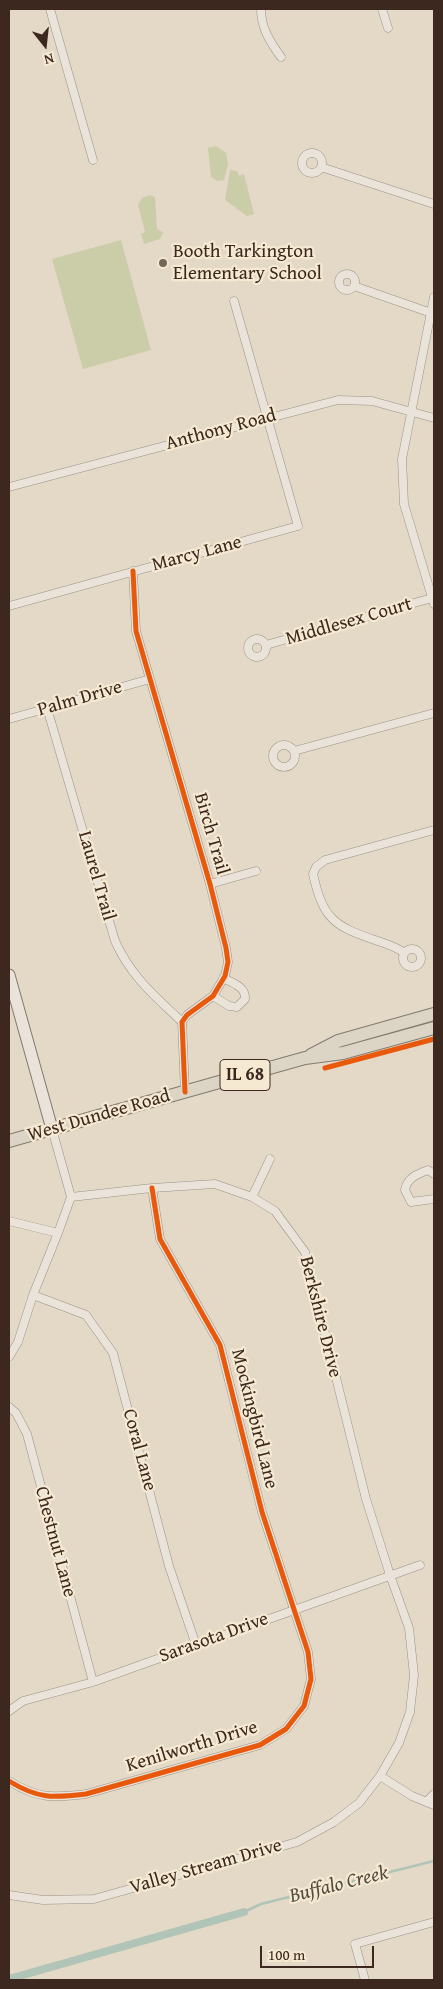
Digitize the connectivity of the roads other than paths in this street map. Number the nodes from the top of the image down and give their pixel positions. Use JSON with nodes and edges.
{"nodes":[{"id":1,"x":50,"y":9,"type":"edge"},
{"id":2,"x":261,"y":9,"type":"edge"},
{"id":3,"x":382,"y":9,"type":"edge"},
{"id":4,"x":388,"y":28,"type":"dead end"},
{"id":5,"x":282,"y":57,"type":"dead end"},
{"id":6,"x":93,"y":160,"type":"dead end"},
{"id":7,"x":321,"y":167,"type":"dead end"},
{"id":8,"x":434,"y":204,"type":"edge"},
{"id":9,"x":354,"y":286,"type":"dead end"},
{"id":10,"x":434,"y":297,"type":"edge"},
{"id":11,"x":234,"y":301,"type":"dead end"},
{"id":12,"x":433,"y":313,"type":"edge"},
{"id":13,"x":411,"y":411,"type":"junction"},
{"id":14,"x":268,"y":418,"type":"junction"},
{"id":15,"x":434,"y":418,"type":"edge"},
{"id":16,"x":9,"y":488,"type":"edge"},
{"id":17,"x":133,"y":571,"type":"junction"},
{"id":18,"x":433,"y":601,"type":"edge"},
{"id":19,"x":9,"y":606,"type":"edge"},
{"id":20,"x":266,"y":645,"type":"dead end"},
{"id":21,"x":150,"y":679,"type":"junction"},
{"id":22,"x":47,"y":708,"type":"junction"},
{"id":23,"x":434,"y":713,"type":"edge"},
{"id":24,"x":9,"y":719,"type":"edge"},
{"id":25,"x":294,"y":751,"type":"dead end"},
{"id":26,"x":434,"y":830,"type":"edge"},
{"id":27,"x":256,"y":871,"type":"dead end"},
{"id":28,"x":210,"y":884,"type":"junction"},
{"id":29,"x":404,"y":953,"type":"dead end"},
{"id":30,"x":9,"y":976,"type":"edge"},
{"id":31,"x":223,"y":978,"type":"junction"},
{"id":32,"x":213,"y":996,"type":"junction"},
{"id":33,"x":434,"y":1014,"type":"edge"},
{"id":34,"x":182,"y":1022,"type":"junction"},
{"id":35,"x":434,"y":1028,"type":"edge"},
{"id":36,"x":305,"y":1058,"type":"junction"},
{"id":37,"x":185,"y":1092,"type":"junction"},
{"id":38,"x":52,"y":1129,"type":"junction"},
{"id":39,"x":9,"y":1141,"type":"edge"},
{"id":40,"x":270,"y":1158,"type":"dead end"},
{"id":41,"x":434,"y":1174,"type":"edge"},
{"id":42,"x":152,"y":1188,"type":"junction"},
{"id":43,"x":71,"y":1197,"type":"junction"},
{"id":44,"x":252,"y":1197,"type":"junction"},
{"id":45,"x":434,"y":1200,"type":"edge"},
{"id":46,"x":9,"y":1220,"type":"edge"},
{"id":47,"x":58,"y":1234,"type":"junction"},
{"id":48,"x":33,"y":1294,"type":"junction"},
{"id":49,"x":9,"y":1357,"type":"edge"},
{"id":50,"x":9,"y":1406,"type":"edge"},
{"id":51,"x":420,"y":1564,"type":"dead end"},
{"id":52,"x":390,"y":1575,"type":"junction"},
{"id":53,"x":293,"y":1609,"type":"junction"},
{"id":54,"x":196,"y":1645,"type":"junction"},
{"id":55,"x":93,"y":1682,"type":"junction"},
{"id":56,"x":9,"y":1711,"type":"edge"},
{"id":57,"x":380,"y":1776,"type":"junction"},
{"id":58,"x":9,"y":1781,"type":"edge"},
{"id":59,"x":434,"y":1794,"type":"edge"},
{"id":60,"x":426,"y":1802,"type":"junction"},
{"id":61,"x":434,"y":1805,"type":"edge"},
{"id":62,"x":9,"y":1895,"type":"edge"},
{"id":63,"x":434,"y":1922,"type":"edge"},
{"id":64,"x":365,"y":1980,"type":"edge"}],
"edges":[{"from":1,"to":6,"type":"street"},
{"from":2,"to":5,"type":"street"},
{"from":3,"to":4,"type":"street"},
{"from":7,"to":8,"type":"street"},
{"from":9,"to":12,"type":"street"},
{"from":10,"to":12,"type":"street"},
{"from":11,"to":14,"type":"street"},
{"from":12,"to":13,"type":"street"},
{"from":13,"to":14,"type":"street","name":"Anthony Road"},
{"from":13,"to":15,"type":"street","name":"Anthony Road"},
{"from":13,"to":18,"type":"street"},
{"from":14,"to":16,"type":"street","name":"Anthony Road"},
{"from":14,"to":17,"type":"street","name":"Marcy Lane"},
{"from":17,"to":19,"type":"street","name":"Marcy Lane"},
{"from":17,"to":21,"type":"street","name":"Birch Trail"},
{"from":18,"to":20,"type":"street","name":"Middlesex Court"},
{"from":21,"to":22,"type":"street","name":"Palm Drive"},
{"from":21,"to":28,"type":"street","name":"Birch Trail"},
{"from":22,"to":24,"type":"street","name":"Palm Drive"},
{"from":22,"to":34,"type":"street","name":"Laurel Trail"},
{"from":23,"to":25,"type":"street"},
{"from":26,"to":29,"type":"street"},
{"from":27,"to":28,"type":"street"},
{"from":28,"to":31,"type":"street","name":"Birch Trail"},
{"from":30,"to":38,"type":"main road"},
{"from":31,"to":32,"type":"street","name":"Birch Trail"},
{"from":31,"to":32,"type":"street"},
{"from":32,"to":34,"type":"street","name":"Birch Trail"},
{"from":33,"to":36,"type":"main road","number":"IL 68"},
{"from":34,"to":37,"type":"street"},
{"from":35,"to":36,"type":"main road","number":"IL 68"},
{"from":36,"to":37,"type":"main road","name":"West Dundee Road","number":"IL 68"},
{"from":37,"to":38,"type":"main road","name":"West Dundee Road","number":"IL 68"},
{"from":38,"to":39,"type":"main road","name":"West Dundee Road","number":"IL 68"},
{"from":38,"to":43,"type":"street"},
{"from":40,"to":44,"type":"street"},
{"from":41,"to":45,"type":"street"},
{"from":42,"to":43,"type":"street","name":"Berkshire Drive"},
{"from":42,"to":44,"type":"street","name":"Berkshire Drive"},
{"from":42,"to":53,"type":"street","name":"Mockingbird Lane"},
{"from":43,"to":47,"type":"street"},
{"from":44,"to":52,"type":"street","name":"Berkshire Drive"},
{"from":46,"to":47,"type":"street"},
{"from":47,"to":48,"type":"street"},
{"from":48,"to":49,"type":"street"},
{"from":48,"to":54,"type":"street","name":"Coral Lane"},
{"from":50,"to":55,"type":"street","name":"Chestnut Lane"},
{"from":51,"to":52,"type":"street","name":"Sarasota Drive"},
{"from":52,"to":53,"type":"street","name":"Sarasota Drive"},
{"from":52,"to":57,"type":"street","name":"Valley Stream Drive"},
{"from":53,"to":54,"type":"street","name":"Sarasota Drive"},
{"from":53,"to":58,"type":"street","name":"Kenilworth Drive"},
{"from":54,"to":55,"type":"street","name":"Sarasota Drive"},
{"from":55,"to":56,"type":"street","name":"Sarasota Drive"},
{"from":57,"to":60,"type":"street"},
{"from":57,"to":62,"type":"street","name":"Valley Stream Drive"},
{"from":59,"to":60,"type":"street"},
{"from":60,"to":61,"type":"street"},
{"from":63,"to":64,"type":"street"}]}
